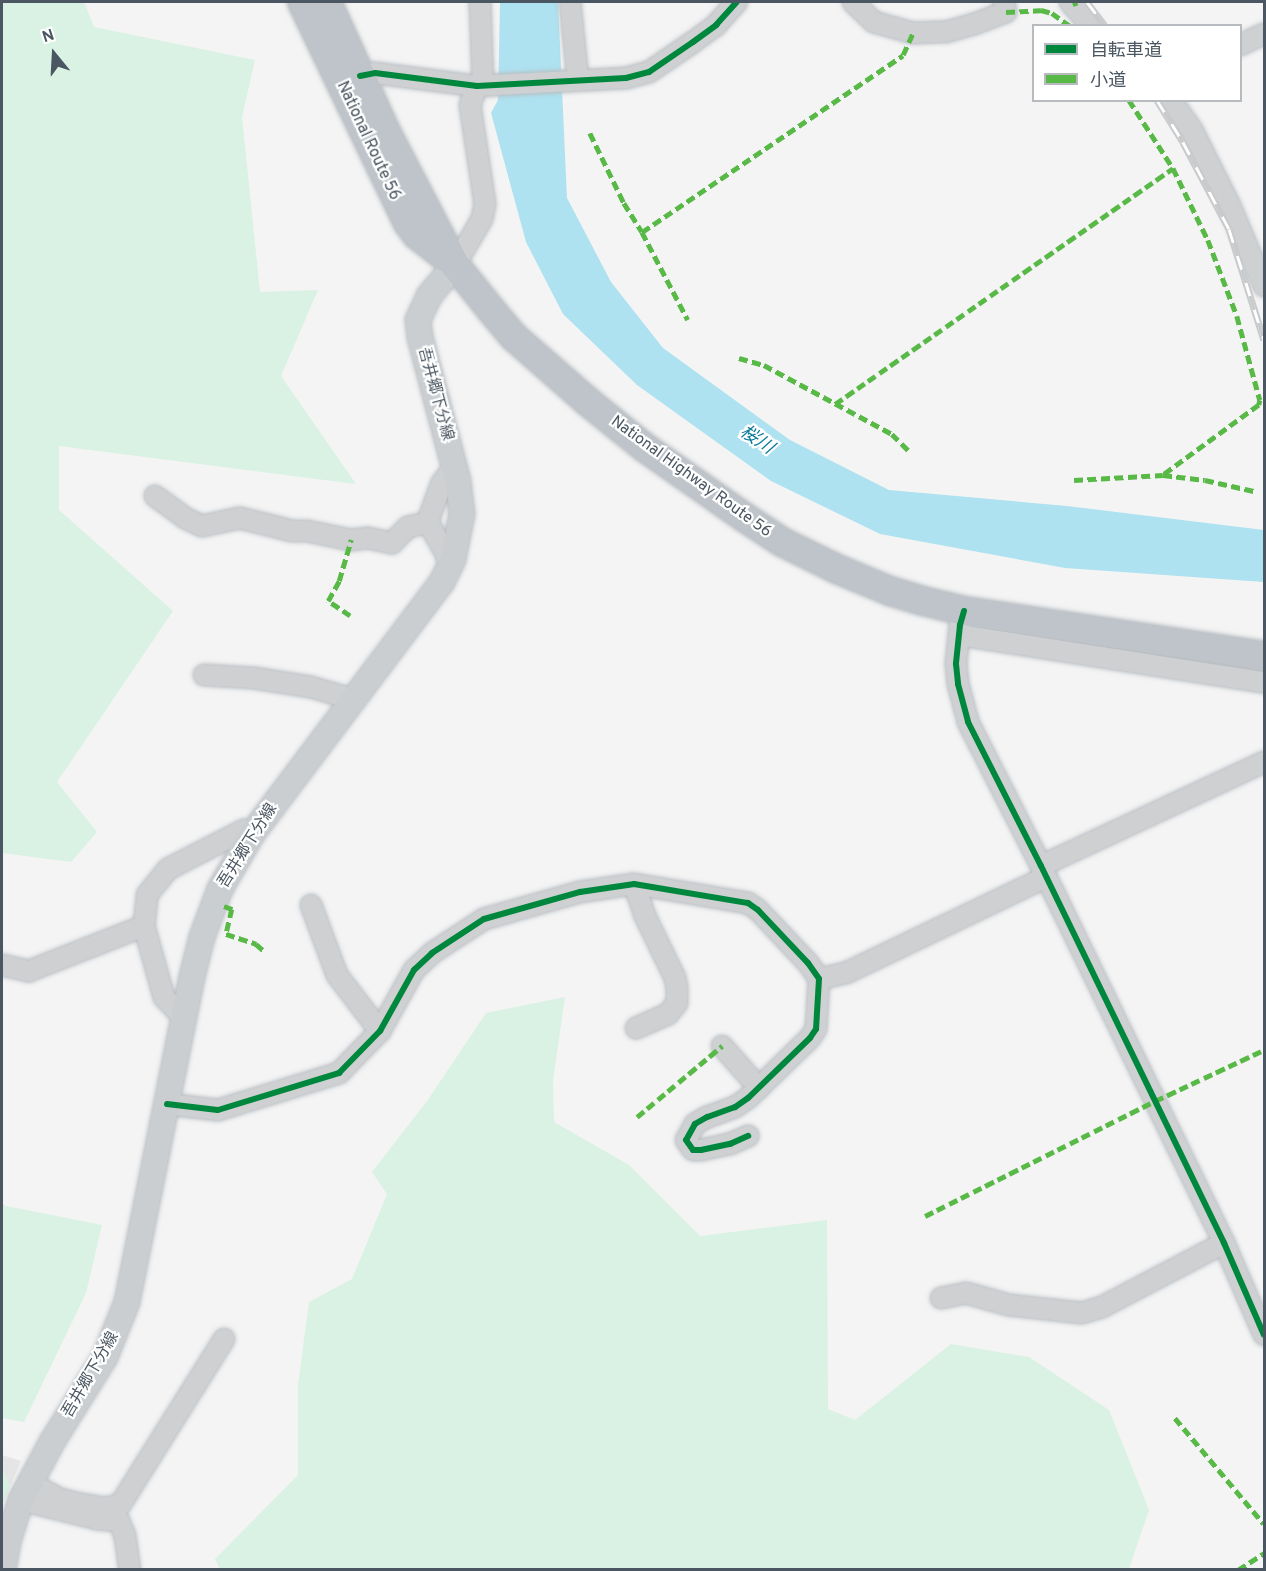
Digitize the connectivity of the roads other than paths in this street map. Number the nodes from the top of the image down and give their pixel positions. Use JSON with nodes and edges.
{"nodes":[{"id":1,"x":302,"y":2,"type":"edge"},
{"id":2,"x":327,"y":2,"type":"edge"},
{"id":3,"x":480,"y":2,"type":"edge"},
{"id":4,"x":570,"y":2,"type":"edge"},
{"id":5,"x":737,"y":2,"type":"edge"},
{"id":6,"x":853,"y":2,"type":"edge"},
{"id":7,"x":1004,"y":2,"type":"edge"},
{"id":8,"x":1070,"y":2,"type":"edge"},
{"id":9,"x":1089,"y":24,"type":"edge"},
{"id":10,"x":1264,"y":34,"type":"edge"},
{"id":11,"x":1242,"y":44,"type":"edge"},
{"id":12,"x":360,"y":76,"type":"junction"},
{"id":13,"x":574,"y":79,"type":"junction"},
{"id":14,"x":485,"y":85,"type":"junction"},
{"id":15,"x":1172,"y":102,"type":"edge"},
{"id":16,"x":455,"y":265,"type":"junction"},
{"id":17,"x":1264,"y":286,"type":"edge"},
{"id":18,"x":454,"y":467,"type":"junction"},
{"id":19,"x":155,"y":496,"type":"dead end"},
{"id":20,"x":429,"y":522,"type":"junction"},
{"id":21,"x":450,"y":567,"type":"junction"},
{"id":22,"x":961,"y":623,"type":"junction"},
{"id":23,"x":1264,"y":656,"type":"edge"},
{"id":24,"x":204,"y":675,"type":"dead end"},
{"id":25,"x":1264,"y":682,"type":"edge"},
{"id":26,"x":352,"y":699,"type":"junction"},
{"id":27,"x":1264,"y":762,"type":"edge"},
{"id":28,"x":252,"y":834,"type":"junction"},
{"id":29,"x":1044,"y":871,"type":"junction"},
{"id":30,"x":634,"y":884,"type":"junction"},
{"id":31,"x":311,"y":905,"type":"dead end"},
{"id":32,"x":144,"y":926,"type":"junction"},
{"id":33,"x":2,"y":965,"type":"edge"},
{"id":34,"x":819,"y":979,"type":"junction"},
{"id":35,"x":184,"y":1018,"type":"junction"},
{"id":36,"x":636,"y":1028,"type":"dead end"},
{"id":37,"x":381,"y":1030,"type":"junction"},
{"id":38,"x":722,"y":1046,"type":"dead end"},
{"id":39,"x":759,"y":1088,"type":"junction"},
{"id":40,"x":167,"y":1104,"type":"junction"},
{"id":41,"x":748,"y":1136,"type":"dead end"},
{"id":42,"x":1224,"y":1243,"type":"junction"},
{"id":43,"x":941,"y":1298,"type":"dead end"},
{"id":44,"x":1264,"y":1335,"type":"edge"},
{"id":45,"x":224,"y":1339,"type":"dead end"},
{"id":46,"x":26,"y":1492,"type":"junction"},
{"id":47,"x":3,"y":1569,"type":"edge"},
{"id":48,"x":130,"y":1569,"type":"edge"}],
"edges":[{"from":1,"to":16,"type":"highway","name":"National Route 56"},
{"from":2,"to":12,"type":"highway","name":"National Highway Route 56"},
{"from":3,"to":14,"type":"street"},
{"from":4,"to":13,"type":"street"},
{"from":5,"to":13,"type":"street"},
{"from":6,"to":7,"type":"street"},
{"from":8,"to":9,"type":"street"},
{"from":10,"to":11,"type":"street"},
{"from":12,"to":14,"type":"street"},
{"from":12,"to":16,"type":"highway","name":"National Highway Route 56"},
{"from":13,"to":14,"type":"street"},
{"from":14,"to":16,"type":"street"},
{"from":15,"to":17,"type":"street"},
{"from":16,"to":18,"type":"main road","name":"吾井郷下分線"},
{"from":16,"to":22,"type":"highway","name":"National Highway Route 56"},
{"from":18,"to":20,"type":"street"},
{"from":18,"to":21,"type":"main road","name":"吾井郷下分線"},
{"from":19,"to":20,"type":"street"},
{"from":20,"to":21,"type":"street"},
{"from":21,"to":26,"type":"main road","name":"吾井郷下分線"},
{"from":22,"to":23,"type":"highway","name":"National Highway Route 56"},
{"from":22,"to":25,"type":"street"},
{"from":22,"to":29,"type":"street"},
{"from":24,"to":26,"type":"street"},
{"from":26,"to":28,"type":"main road","name":"吾井郷下分線"},
{"from":27,"to":29,"type":"street"},
{"from":28,"to":32,"type":"street"},
{"from":28,"to":35,"type":"main road","name":"吾井郷下分線"},
{"from":29,"to":34,"type":"street"},
{"from":29,"to":42,"type":"street"},
{"from":30,"to":34,"type":"street"},
{"from":30,"to":36,"type":"street"},
{"from":30,"to":37,"type":"street"},
{"from":31,"to":37,"type":"street"},
{"from":32,"to":33,"type":"street"},
{"from":32,"to":35,"type":"street"},
{"from":34,"to":39,"type":"street"},
{"from":35,"to":40,"type":"main road","name":"吾井郷下分線"},
{"from":37,"to":40,"type":"street"},
{"from":38,"to":39,"type":"street"},
{"from":39,"to":41,"type":"street"},
{"from":40,"to":46,"type":"main road","name":"吾井郷下分線"},
{"from":42,"to":43,"type":"street"},
{"from":42,"to":44,"type":"street"},
{"from":45,"to":46,"type":"street"},
{"from":46,"to":47,"type":"main road","name":"吾井郷下分線"},
{"from":46,"to":48,"type":"street"}]}
